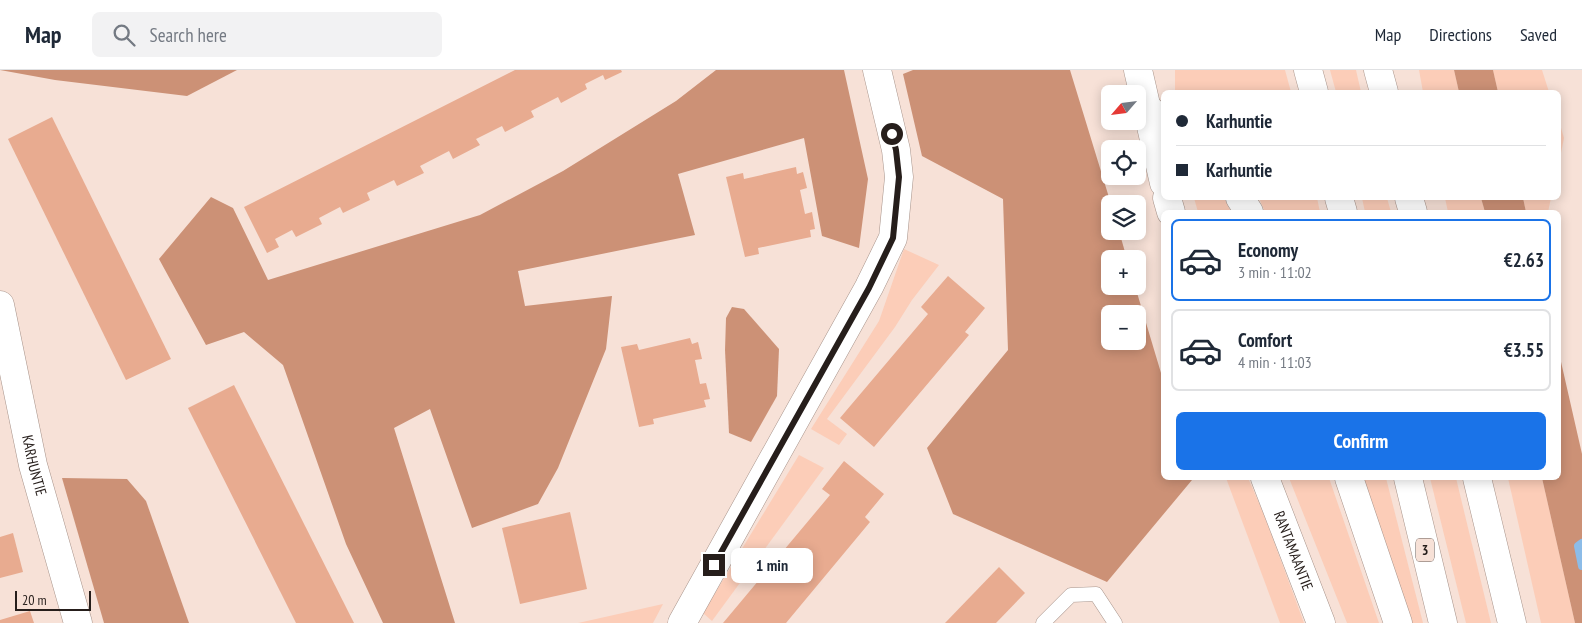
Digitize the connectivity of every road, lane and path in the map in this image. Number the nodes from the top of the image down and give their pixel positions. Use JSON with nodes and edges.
{"nodes":[{"id":1,"x":877,"y":70,"type":"edge"},
{"id":2,"x":1138,"y":70,"type":"edge"},
{"id":3,"x":1308,"y":70,"type":"edge"},
{"id":4,"x":1378,"y":70,"type":"edge"},
{"id":5,"x":1313,"y":90,"type":"edge"},
{"id":6,"x":1383,"y":90,"type":"edge"},
{"id":7,"x":1155,"y":115,"type":"edge"},
{"id":8,"x":1161,"y":160,"type":"edge"},
{"id":9,"x":0,"y":305,"type":"edge"},
{"id":10,"x":1266,"y":480,"type":"edge"},
{"id":11,"x":1350,"y":480,"type":"edge"},
{"id":12,"x":1408,"y":480,"type":"edge"},
{"id":13,"x":1477,"y":480,"type":"edge"},
{"id":14,"x":78,"y":623,"type":"edge"},
{"id":15,"x":682,"y":623,"type":"edge"},
{"id":16,"x":1043,"y":623,"type":"edge"},
{"id":17,"x":1115,"y":623,"type":"edge"},
{"id":18,"x":1321,"y":623,"type":"edge"},
{"id":19,"x":1398,"y":623,"type":"edge"},
{"id":20,"x":1443,"y":623,"type":"edge"},
{"id":21,"x":1512,"y":623,"type":"edge"}],
"edges":[{"from":1,"to":15,"type":"main road"},
{"from":2,"to":7,"type":"main road"},
{"from":3,"to":5,"type":"main road"},
{"from":4,"to":6,"type":"main road"},
{"from":7,"to":8,"type":"main road"},
{"from":9,"to":14,"type":"main road","name":"KARHUNTIE"},
{"from":10,"to":18,"type":"main road","name":"RANTAMAANTIE"},
{"from":11,"to":19,"type":"main road"},
{"from":12,"to":20,"type":"main road","number":"3"},
{"from":13,"to":21,"type":"main road"},
{"from":16,"to":17,"type":"lane"}]}
